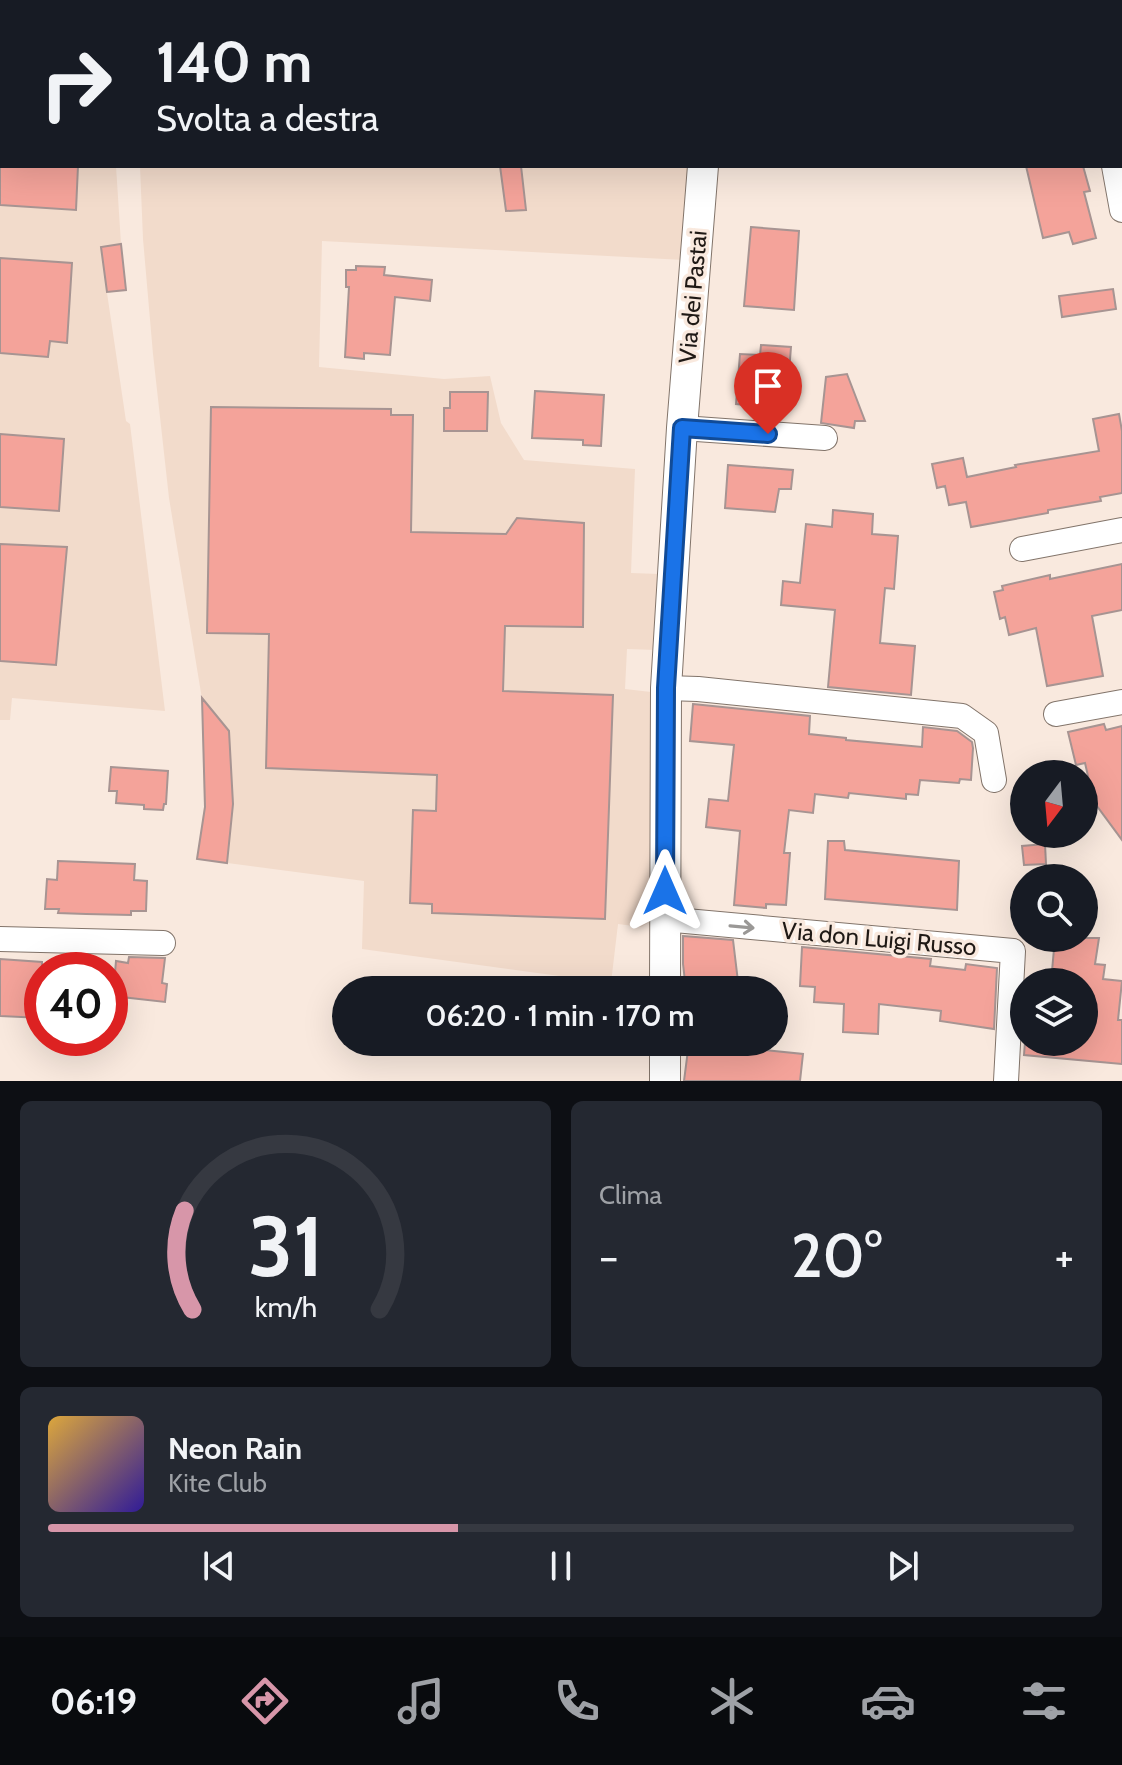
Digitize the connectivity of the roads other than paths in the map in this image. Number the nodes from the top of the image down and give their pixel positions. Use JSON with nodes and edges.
{"nodes":[{"id":1,"x":703,"y":168,"type":"edge"},
{"id":2,"x":1114,"y":168,"type":"edge"},
{"id":3,"x":1122,"y":210,"type":"edge"},
{"id":4,"x":682,"y":428,"type":"junction"},
{"id":5,"x":825,"y":438,"type":"dead end"},
{"id":6,"x":1122,"y":530,"type":"edge"},
{"id":7,"x":1022,"y":549,"type":"dead end"},
{"id":8,"x":666,"y":688,"type":"junction"},
{"id":9,"x":1122,"y":702,"type":"edge"},
{"id":10,"x":1056,"y":714,"type":"dead end"},
{"id":11,"x":994,"y":780,"type":"dead end"},
{"id":12,"x":664,"y":919,"type":"junction"},
{"id":13,"x":0,"y":939,"type":"edge"},
{"id":14,"x":163,"y":943,"type":"dead end"},
{"id":15,"x":665,"y":976,"type":"edge"},
{"id":16,"x":665,"y":1056,"type":"edge"},
{"id":17,"x":665,"y":1081,"type":"edge"},
{"id":18,"x":1006,"y":1081,"type":"edge"}],
"edges":[{"from":1,"to":4,"type":"street","name":"Via dei Pastai"},
{"from":2,"to":3,"type":"street"},
{"from":4,"to":5,"type":"street"},
{"from":4,"to":8,"type":"street","name":"Via dei Pastai"},
{"from":6,"to":7,"type":"street"},
{"from":8,"to":11,"type":"street"},
{"from":8,"to":12,"type":"street","name":"Via dei Pastai"},
{"from":9,"to":10,"type":"street"},
{"from":12,"to":15,"type":"street","name":"Via dei Pastai"},
{"from":12,"to":18,"type":"street","name":"Via don Luigi Russo","one_way":true},
{"from":13,"to":14,"type":"street"},
{"from":16,"to":17,"type":"street"}]}
